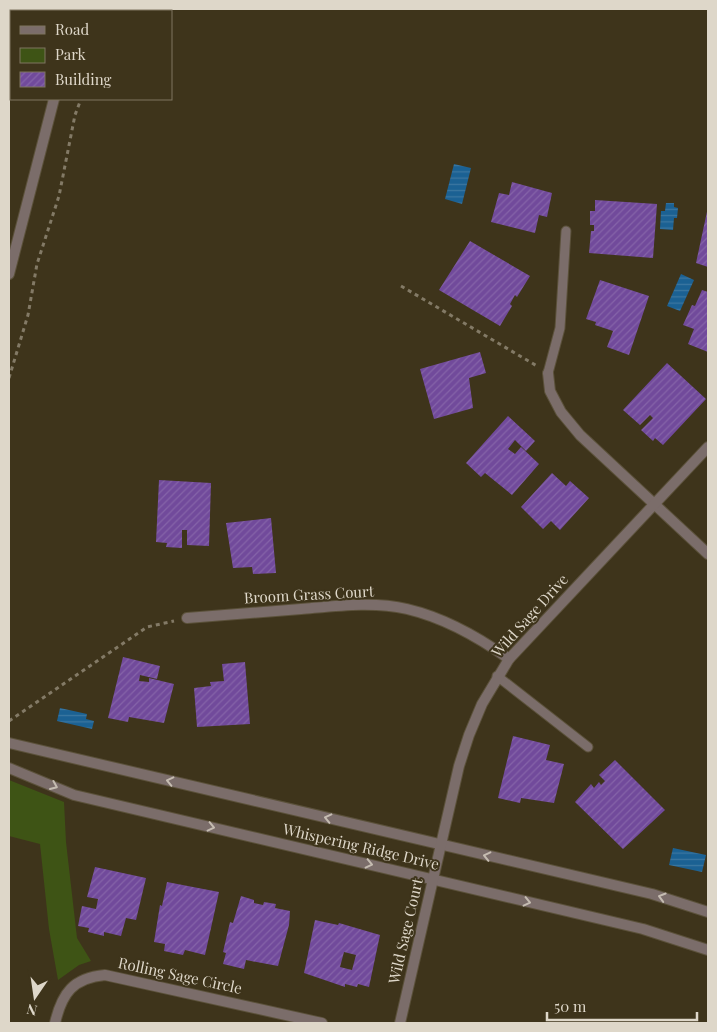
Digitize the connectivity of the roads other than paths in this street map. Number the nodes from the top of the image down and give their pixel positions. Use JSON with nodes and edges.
{"nodes":[{"id":1,"x":54,"y":100,"type":"edge"},
{"id":2,"x":566,"y":231,"type":"dead end"},
{"id":3,"x":9,"y":274,"type":"edge"},
{"id":4,"x":548,"y":373,"type":"joint"},
{"id":5,"x":708,"y":446,"type":"edge"},
{"id":6,"x":655,"y":504,"type":"junction"},
{"id":7,"x":708,"y":554,"type":"edge"},
{"id":8,"x":187,"y":618,"type":"road end"},
{"id":9,"x":509,"y":659,"type":"junction"},
{"id":10,"x":497,"y":676,"type":"junction"},
{"id":11,"x":9,"y":743,"type":"edge"},
{"id":12,"x":588,"y":747,"type":"dead end"},
{"id":13,"x":9,"y":768,"type":"edge"},
{"id":14,"x":441,"y":845,"type":"junction"},
{"id":15,"x":433,"y":879,"type":"junction"},
{"id":16,"x":708,"y":912,"type":"edge"},
{"id":17,"x":708,"y":950,"type":"edge"},
{"id":18,"x":55,"y":1023,"type":"edge"},
{"id":19,"x":322,"y":1023,"type":"edge"},
{"id":20,"x":400,"y":1023,"type":"edge"}],
"edges":[{"from":1,"to":3,"type":"street"},
{"from":2,"to":4,"type":"lane"},
{"from":4,"to":6,"type":"street"},
{"from":5,"to":6,"type":"street","name":"Wild Sage Drive"},
{"from":6,"to":7,"type":"street"},
{"from":6,"to":9,"type":"street","name":"Wild Sage Drive"},
{"from":8,"to":9,"type":"street","name":"Broom Grass Court"},
{"from":9,"to":10,"type":"street","name":"Wild Sage Drive"},
{"from":10,"to":12,"type":"lane"},
{"from":10,"to":14,"type":"street","name":"Wild Sage Drive"},
{"from":14,"to":11,"type":"street","name":"Whispering Ridge Drive","one_way":true},
{"from":13,"to":15,"type":"street","name":"Whispering Ridge Drive","one_way":true},
{"from":14,"to":15,"type":"street","name":"Wild Sage Court"},
{"from":16,"to":14,"type":"street","name":"Whispering Ridge Drive","one_way":true},
{"from":15,"to":17,"type":"street","name":"Whispering Ridge Drive","one_way":true},
{"from":15,"to":20,"type":"street","name":"Wild Sage Court"},
{"from":18,"to":19,"type":"street","name":"Rolling Sage Circle"}]}
